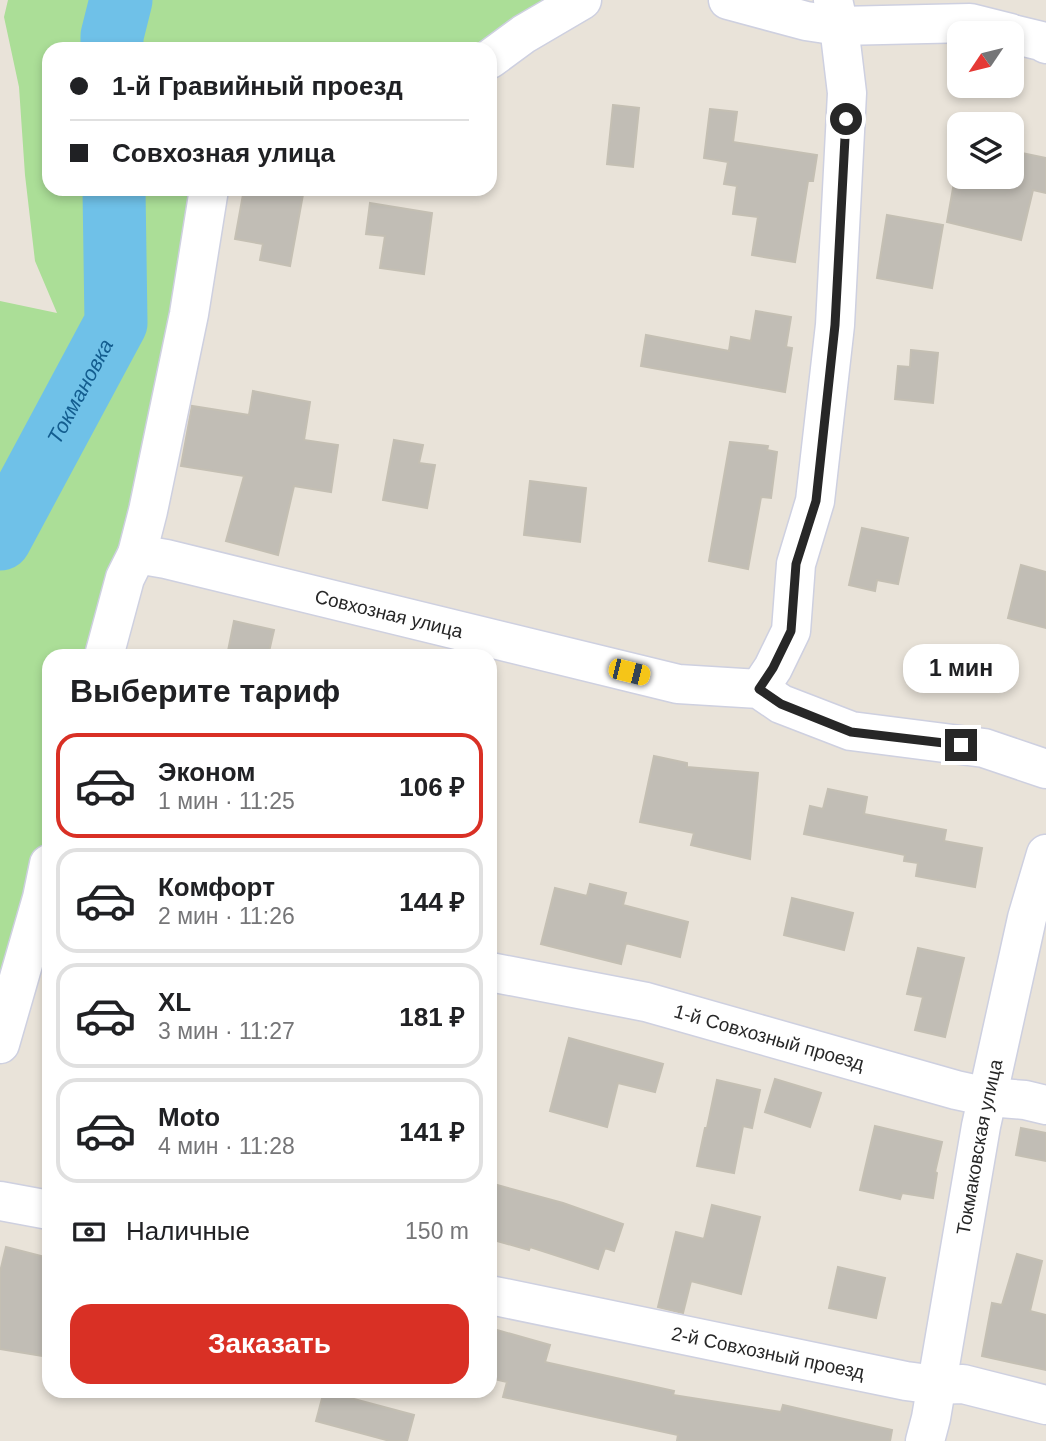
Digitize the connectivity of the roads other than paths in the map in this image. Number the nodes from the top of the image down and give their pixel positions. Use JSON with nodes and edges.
{"nodes":[{"id":1,"x":582,"y":0,"type":"edge"},
{"id":2,"x":728,"y":0,"type":"edge"},
{"id":3,"x":836,"y":13,"type":"edge"},
{"id":4,"x":947,"y":21,"type":"edge"},
{"id":5,"x":1024,"y":36,"type":"edge"},
{"id":6,"x":1046,"y":44,"type":"edge"},
{"id":7,"x":497,"y":54,"type":"edge"},
{"id":8,"x":208,"y":196,"type":"edge"},
{"id":9,"x":137,"y":554,"type":"junction"},
{"id":10,"x":106,"y":649,"type":"edge"},
{"id":11,"x":759,"y":689,"type":"junction"},
{"id":12,"x":1046,"y":769,"type":"edge"},
{"id":13,"x":1046,"y":854,"type":"edge"},
{"id":14,"x":42,"y":898,"type":"edge"},
{"id":15,"x":497,"y":973,"type":"edge"},
{"id":16,"x":0,"y":1044,"type":"edge"},
{"id":17,"x":988,"y":1097,"type":"junction"},
{"id":18,"x":1046,"y":1105,"type":"edge"},
{"id":19,"x":0,"y":1200,"type":"edge"},
{"id":20,"x":42,"y":1209,"type":"edge"},
{"id":21,"x":497,"y":1295,"type":"edge"},
{"id":22,"x":936,"y":1385,"type":"junction"},
{"id":23,"x":1046,"y":1405,"type":"edge"},
{"id":24,"x":925,"y":1441,"type":"edge"}],
"edges":[{"from":1,"to":7,"type":"street"},
{"from":2,"to":3,"type":"street"},
{"from":3,"to":4,"type":"street"},
{"from":3,"to":11,"type":"street"},
{"from":5,"to":6,"type":"street"},
{"from":8,"to":9,"type":"street"},
{"from":9,"to":10,"type":"street"},
{"from":9,"to":11,"type":"street","name":"Совхозная улица"},
{"from":11,"to":12,"type":"street","name":"Совхозная улица"},
{"from":13,"to":17,"type":"street","name":"Токмаковская улица"},
{"from":14,"to":16,"type":"street"},
{"from":15,"to":17,"type":"street","name":"1-й Совхозный проезд"},
{"from":17,"to":18,"type":"street","name":"1-й Совхозный проезд"},
{"from":17,"to":22,"type":"street","name":"Токмаковская улица"},
{"from":19,"to":20,"type":"street"},
{"from":21,"to":22,"type":"street","name":"2-й Совхозный проезд"},
{"from":22,"to":23,"type":"street","name":"2-й Совхозный проезд"},
{"from":22,"to":24,"type":"street","name":"Токмаковская улица"}]}
